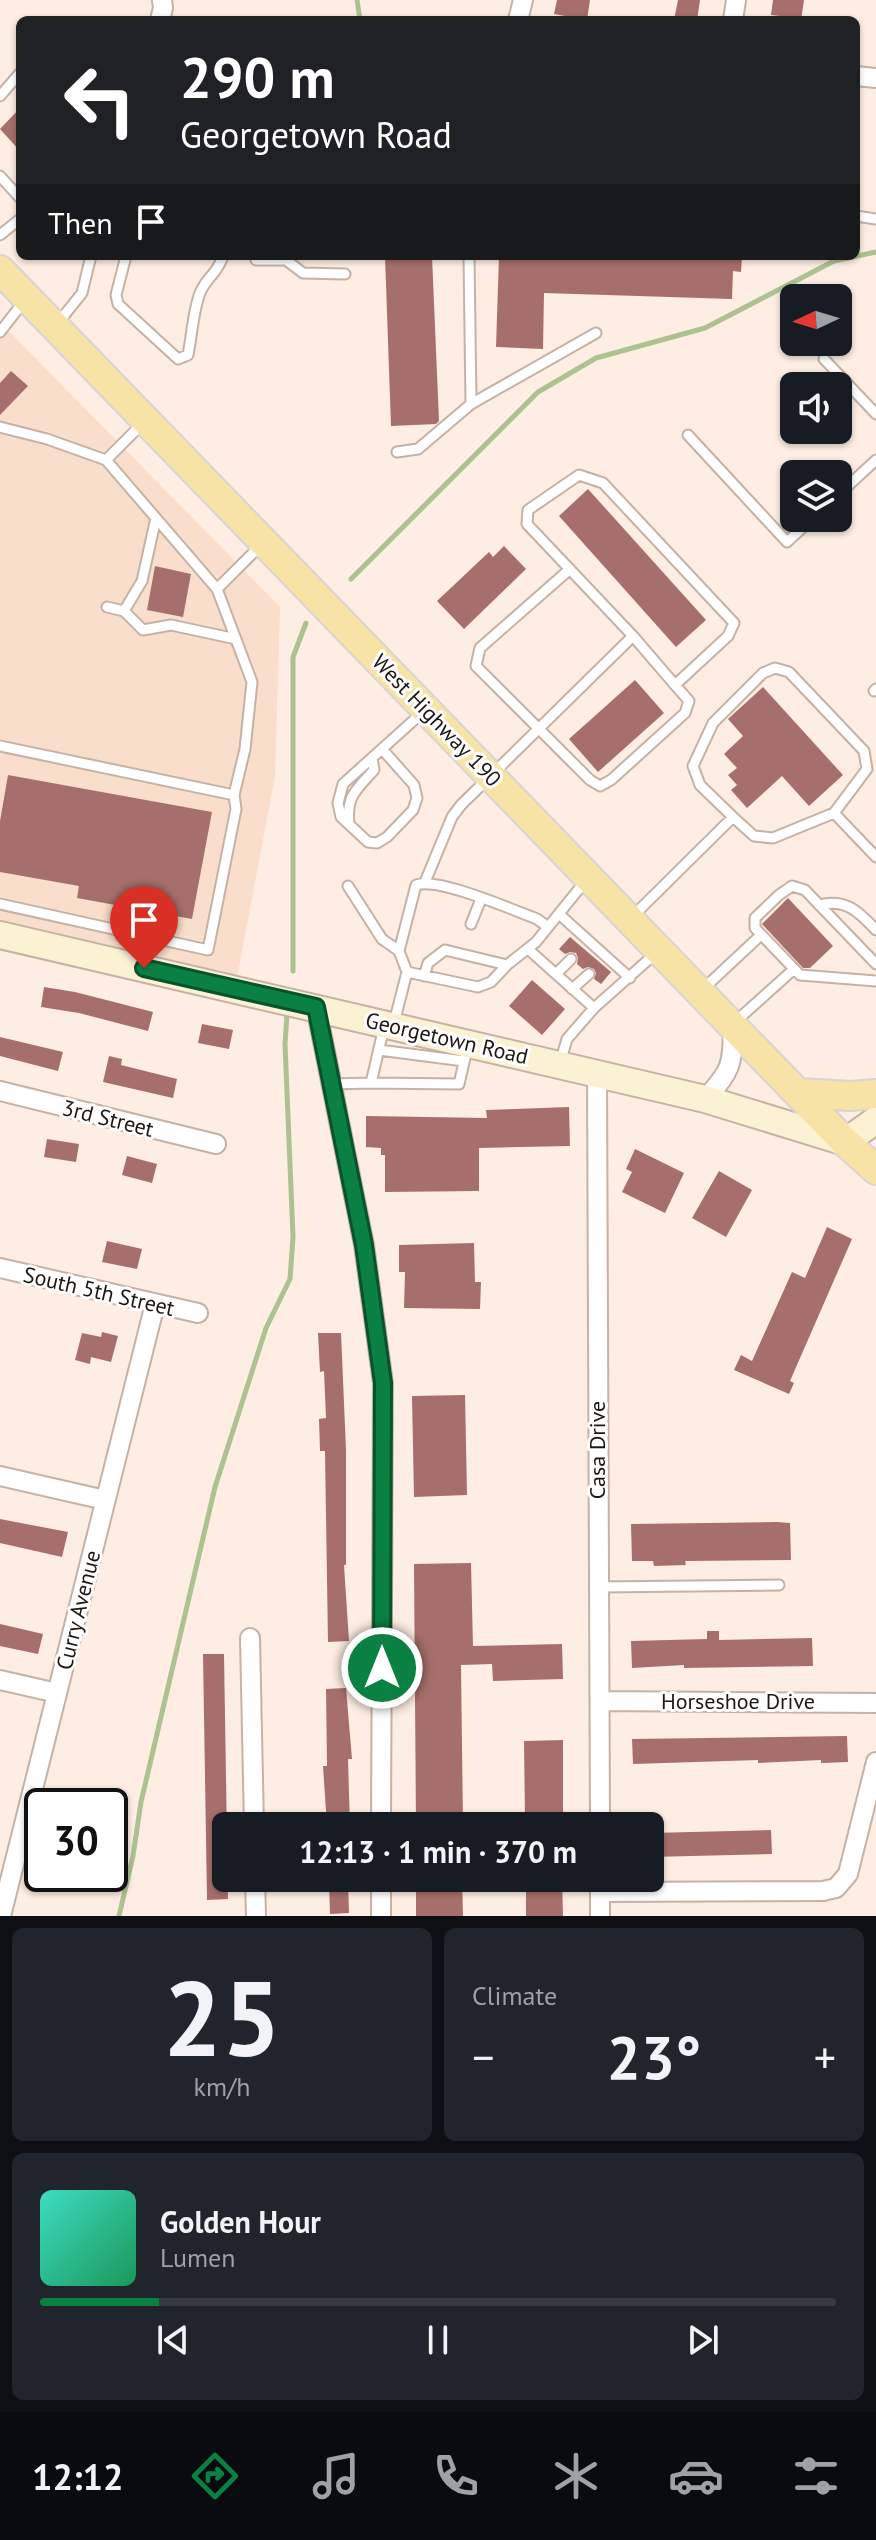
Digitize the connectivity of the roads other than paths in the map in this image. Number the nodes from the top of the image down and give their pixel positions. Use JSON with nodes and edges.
{"nodes":[{"id":1,"x":16,"y":78,"type":"edge"},
{"id":2,"x":0,"y":96,"type":"edge"},
{"id":3,"x":0,"y":176,"type":"edge"},
{"id":4,"x":16,"y":194,"type":"edge"},
{"id":5,"x":16,"y":222,"type":"edge"},
{"id":6,"x":0,"y":235,"type":"edge"},
{"id":7,"x":90,"y":260,"type":"edge"},
{"id":8,"x":125,"y":260,"type":"edge"},
{"id":9,"x":222,"y":260,"type":"edge"},
{"id":10,"x":288,"y":260,"type":"edge"},
{"id":11,"x":469,"y":260,"type":"edge"},
{"id":12,"x":0,"y":270,"type":"edge"},
{"id":13,"x":345,"y":274,"type":"dead end"},
{"id":14,"x":27,"y":297,"type":"junction"},
{"id":15,"x":55,"y":327,"type":"junction"},
{"id":16,"x":0,"y":332,"type":"edge"},
{"id":17,"x":596,"y":333,"type":"dead end"},
{"id":18,"x":824,"y":359,"type":"dead end"},
{"id":19,"x":471,"y":404,"type":"junction"},
{"id":20,"x":876,"y":414,"type":"edge"},
{"id":21,"x":146,"y":420,"type":"junction"},
{"id":22,"x":0,"y":427,"type":"edge"},
{"id":23,"x":688,"y":435,"type":"dead end"},
{"id":24,"x":397,"y":452,"type":"dead end"},
{"id":25,"x":106,"y":460,"type":"junction"},
{"id":26,"x":876,"y":460,"type":"edge"},
{"id":27,"x":852,"y":482,"type":"edge"},
{"id":28,"x":156,"y":518,"type":"junction"},
{"id":29,"x":798,"y":532,"type":"edge"},
{"id":30,"x":264,"y":542,"type":"junction"},
{"id":31,"x":570,"y":569,"type":"junction"},
{"id":32,"x":217,"y":589,"type":"junction"},
{"id":33,"x":107,"y":607,"type":"dead end"},
{"id":34,"x":124,"y":611,"type":"junction"},
{"id":35,"x":633,"y":636,"type":"junction"},
{"id":36,"x":236,"y":639,"type":"junction"},
{"id":37,"x":675,"y":685,"type":"junction"},
{"id":38,"x":426,"y":709,"type":"junction"},
{"id":39,"x":538,"y":728,"type":"junction"},
{"id":40,"x":0,"y":746,"type":"edge"},
{"id":41,"x":382,"y":749,"type":"junction"},
{"id":42,"x":490,"y":774,"type":"junction"},
{"id":43,"x":234,"y":795,"type":"junction"},
{"id":44,"x":834,"y":813,"type":"junction"},
{"id":45,"x":733,"y":817,"type":"junction"},
{"id":46,"x":876,"y":857,"type":"edge"},
{"id":47,"x":589,"y":877,"type":"junction"},
{"id":48,"x":425,"y":882,"type":"junction"},
{"id":49,"x":348,"y":886,"type":"dead end"},
{"id":50,"x":481,"y":899,"type":"junction"},
{"id":51,"x":0,"y":904,"type":"edge"},
{"id":52,"x":819,"y":905,"type":"junction"},
{"id":53,"x":559,"y":914,"type":"junction"},
{"id":54,"x":630,"y":919,"type":"junction"},
{"id":55,"x":471,"y":924,"type":"dead end"},
{"id":56,"x":548,"y":927,"type":"junction"},
{"id":57,"x":876,"y":930,"type":"edge"},
{"id":58,"x":0,"y":935,"type":"edge"},
{"id":59,"x":761,"y":935,"type":"junction"},
{"id":60,"x":466,"y":942,"type":"dead end"},
{"id":61,"x":529,"y":950,"type":"junction"},
{"id":62,"x":659,"y":950,"type":"junction"},
{"id":63,"x":399,"y":951,"type":"junction"},
{"id":64,"x":464,"y":955,"type":"junction"},
{"id":65,"x":571,"y":959,"type":"dead end"},
{"id":66,"x":876,"y":964,"type":"edge"},
{"id":67,"x":507,"y":965,"type":"junction"},
{"id":68,"x":794,"y":969,"type":"junction"},
{"id":69,"x":407,"y":972,"type":"junction"},
{"id":70,"x":556,"y":974,"type":"junction"},
{"id":71,"x":589,"y":974,"type":"dead end"},
{"id":72,"x":424,"y":976,"type":"junction"},
{"id":73,"x":630,"y":978,"type":"junction"},
{"id":74,"x":876,"y":981,"type":"edge"},
{"id":75,"x":572,"y":989,"type":"junction"},
{"id":76,"x":701,"y":992,"type":"junction"},
{"id":77,"x":316,"y":1007,"type":"junction"},
{"id":78,"x":594,"y":1008,"type":"junction"},
{"id":79,"x":389,"y":1024,"type":"junction"},
{"id":80,"x":733,"y":1024,"type":"junction"},
{"id":81,"x":379,"y":1050,"type":"junction"},
{"id":82,"x":466,"y":1052,"type":"junction"},
{"id":83,"x":560,"y":1065,"type":"junction"},
{"id":84,"x":597,"y":1073,"type":"junction"},
{"id":85,"x":371,"y":1083,"type":"junction"},
{"id":86,"x":332,"y":1084,"type":"junction"},
{"id":87,"x":0,"y":1091,"type":"edge"},
{"id":88,"x":799,"y":1093,"type":"junction"},
{"id":89,"x":876,"y":1094,"type":"edge"},
{"id":90,"x":705,"y":1099,"type":"junction"},
{"id":91,"x":876,"y":1120,"type":"edge"},
{"id":92,"x":845,"y":1142,"type":"junction"},
{"id":93,"x":216,"y":1144,"type":"dead end"},
{"id":94,"x":876,"y":1170,"type":"edge"},
{"id":95,"x":0,"y":1268,"type":"edge"},
{"id":96,"x":155,"y":1304,"type":"junction"},
{"id":97,"x":198,"y":1313,"type":"dead end"},
{"id":98,"x":0,"y":1476,"type":"edge"},
{"id":99,"x":105,"y":1500,"type":"junction"},
{"id":100,"x":779,"y":1585,"type":"dead end"},
{"id":101,"x":597,"y":1587,"type":"junction"},
{"id":102,"x":250,"y":1638,"type":"dead end"},
{"id":103,"x":0,"y":1680,"type":"edge"},
{"id":104,"x":57,"y":1693,"type":"junction"},
{"id":105,"x":600,"y":1701,"type":"junction"},
{"id":106,"x":876,"y":1703,"type":"edge"},
{"id":107,"x":876,"y":1762,"type":"edge"},
{"id":108,"x":254,"y":1812,"type":"edge"},
{"id":109,"x":381,"y":1812,"type":"edge"},
{"id":110,"x":600,"y":1812,"type":"edge"},
{"id":111,"x":664,"y":1887,"type":"edge"},
{"id":112,"x":4,"y":1888,"type":"edge"},
{"id":113,"x":255,"y":1892,"type":"edge"},
{"id":114,"x":381,"y":1892,"type":"edge"},
{"id":115,"x":600,"y":1892,"type":"edge"},
{"id":116,"x":1,"y":1916,"type":"edge"},
{"id":117,"x":256,"y":1916,"type":"edge"},
{"id":118,"x":381,"y":1916,"type":"edge"},
{"id":119,"x":600,"y":1916,"type":"edge"}],
"edges":[{"from":1,"to":2,"type":"lane"},
{"from":3,"to":4,"type":"lane"},
{"from":5,"to":6,"type":"lane"},
{"from":7,"to":15,"type":"lane"},
{"from":8,"to":9,"type":"lane"},
{"from":10,"to":13,"type":"lane"},
{"from":11,"to":19,"type":"lane"},
{"from":12,"to":14,"type":"main road","name":"West Highway 190"},
{"from":14,"to":15,"type":"main road","name":"West Highway 190"},
{"from":14,"to":16,"type":"lane"},
{"from":15,"to":21,"type":"main road","name":"West Highway 190"},
{"from":17,"to":19,"type":"lane"},
{"from":18,"to":20,"type":"lane"},
{"from":19,"to":24,"type":"lane"},
{"from":21,"to":25,"type":"lane"},
{"from":21,"to":30,"type":"main road","name":"West Highway 190"},
{"from":22,"to":25,"type":"lane"},
{"from":23,"to":29,"type":"lane"},
{"from":25,"to":28,"type":"lane"},
{"from":26,"to":27,"type":"lane"},
{"from":28,"to":32,"type":"lane"},
{"from":28,"to":34,"type":"lane"},
{"from":30,"to":32,"type":"lane"},
{"from":30,"to":38,"type":"main road","name":"West Highway 190"},
{"from":31,"to":35,"type":"lane"},
{"from":31,"to":37,"type":"lane"},
{"from":31,"to":39,"type":"lane"},
{"from":32,"to":36,"type":"lane"},
{"from":33,"to":34,"type":"lane"},
{"from":34,"to":36,"type":"lane"},
{"from":35,"to":37,"type":"lane"},
{"from":35,"to":39,"type":"lane"},
{"from":36,"to":43,"type":"lane"},
{"from":37,"to":39,"type":"lane"},
{"from":38,"to":41,"type":"lane"},
{"from":38,"to":42,"type":"main road","name":"West Highway 190"},
{"from":39,"to":42,"type":"lane"},
{"from":40,"to":43,"type":"lane"},
{"from":41,"to":41,"type":"lane"},
{"from":42,"to":47,"type":"main road","name":"West Highway 190"},
{"from":42,"to":48,"type":"lane"},
{"from":43,"to":51,"type":"lane"},
{"from":44,"to":45,"type":"lane"},
{"from":44,"to":45,"type":"lane"},
{"from":44,"to":46,"type":"lane"},
{"from":45,"to":54,"type":"lane"},
{"from":47,"to":53,"type":"lane"},
{"from":47,"to":54,"type":"main road","name":"West Highway 190"},
{"from":48,"to":50,"type":"lane"},
{"from":48,"to":63,"type":"lane"},
{"from":49,"to":63,"type":"lane"},
{"from":50,"to":55,"type":"lane"},
{"from":50,"to":56,"type":"lane"},
{"from":52,"to":57,"type":"lane"},
{"from":52,"to":59,"type":"lane"},
{"from":52,"to":66,"type":"lane"},
{"from":53,"to":56,"type":"lane"},
{"from":53,"to":73,"type":"lane"},
{"from":54,"to":62,"type":"main road","name":"West Highway 190"},
{"from":56,"to":61,"type":"lane"},
{"from":58,"to":77,"type":"street","name":"Georgetown Road"},
{"from":59,"to":68,"type":"lane"},
{"from":59,"to":76,"type":"lane"},
{"from":60,"to":64,"type":"lane"},
{"from":61,"to":67,"type":"lane"},
{"from":61,"to":70,"type":"lane"},
{"from":62,"to":73,"type":"lane"},
{"from":62,"to":76,"type":"main road","name":"West Highway 190"},
{"from":63,"to":69,"type":"lane"},
{"from":64,"to":67,"type":"lane"},
{"from":64,"to":72,"type":"lane"},
{"from":65,"to":70,"type":"lane"},
{"from":67,"to":72,"type":"lane"},
{"from":68,"to":74,"type":"lane"},
{"from":68,"to":80,"type":"lane"},
{"from":69,"to":72,"type":"lane"},
{"from":69,"to":79,"type":"lane"},
{"from":70,"to":75,"type":"lane"},
{"from":71,"to":75,"type":"lane"},
{"from":73,"to":78,"type":"lane"},
{"from":75,"to":78,"type":"lane"},
{"from":76,"to":80,"type":"main road","name":"West Highway 190"},
{"from":77,"to":79,"type":"street","name":"Georgetown Road"},
{"from":77,"to":86,"type":"street"},
{"from":78,"to":83,"type":"lane"},
{"from":79,"to":81,"type":"lane"},
{"from":79,"to":82,"type":"street","name":"Georgetown Road"},
{"from":80,"to":88,"type":"main road","name":"West Highway 190"},
{"from":80,"to":90,"type":"street"},
{"from":81,"to":82,"type":"lane"},
{"from":81,"to":85,"type":"lane"},
{"from":82,"to":83,"type":"street","name":"Georgetown Road"},
{"from":82,"to":85,"type":"lane"},
{"from":83,"to":84,"type":"street","name":"Georgetown Road"},
{"from":84,"to":90,"type":"street","name":"Georgetown Road"},
{"from":84,"to":101,"type":"street","name":"Casa Drive"},
{"from":85,"to":86,"type":"lane"},
{"from":86,"to":109,"type":"street"},
{"from":87,"to":93,"type":"street","name":"3rd Street"},
{"from":88,"to":89,"type":"main road"},
{"from":88,"to":92,"type":"main road","name":"West Highway 190"},
{"from":90,"to":92,"type":"street","name":"Georgetown Road"},
{"from":91,"to":92,"type":"street"},
{"from":92,"to":94,"type":"main road","name":"West Highway 190"},
{"from":95,"to":96,"type":"street","name":"South 5th Street"},
{"from":96,"to":97,"type":"street","name":"South 5th Street"},
{"from":96,"to":99,"type":"street","name":"Curry Avenue"},
{"from":98,"to":99,"type":"street"},
{"from":99,"to":104,"type":"street","name":"Curry Avenue"},
{"from":100,"to":101,"type":"lane"},
{"from":101,"to":105,"type":"street","name":"Casa Drive"},
{"from":102,"to":108,"type":"street"},
{"from":103,"to":104,"type":"street"},
{"from":104,"to":112,"type":"street","name":"Curry Avenue"},
{"from":105,"to":106,"type":"street","name":"Horseshoe Drive"},
{"from":105,"to":110,"type":"street","name":"Casa Drive"},
{"from":107,"to":111,"type":"street"},
{"from":112,"to":116,"type":"street","name":"Curry Avenue"},
{"from":113,"to":117,"type":"street"},
{"from":114,"to":118,"type":"street"},
{"from":115,"to":119,"type":"street"}]}
